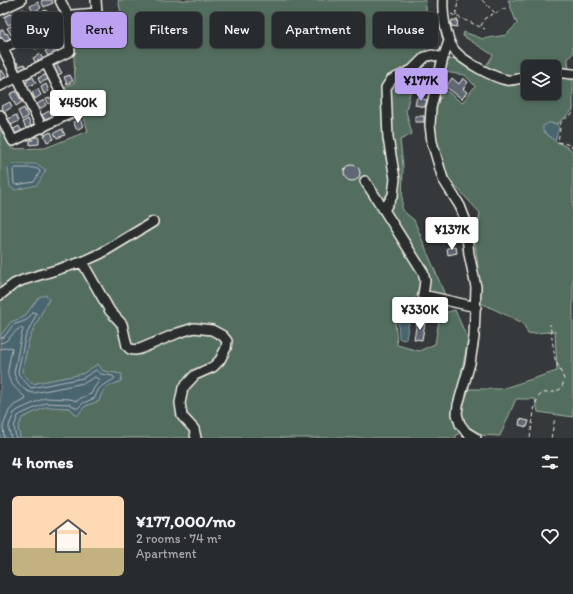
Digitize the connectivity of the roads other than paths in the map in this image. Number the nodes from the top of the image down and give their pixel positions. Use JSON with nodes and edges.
{"nodes":[{"id":1,"x":19,"y":0,"type":"edge"},
{"id":2,"x":60,"y":0,"type":"edge"},
{"id":3,"x":96,"y":0,"type":"edge"},
{"id":4,"x":443,"y":0,"type":"edge"},
{"id":5,"x":0,"y":10,"type":"edge"},
{"id":6,"x":68,"y":16,"type":"junction"},
{"id":7,"x":449,"y":41,"type":"junction"},
{"id":8,"x":1,"y":46,"type":"edge"},
{"id":9,"x":443,"y":58,"type":"junction"},
{"id":10,"x":46,"y":63,"type":"junction"},
{"id":11,"x":561,"y":73,"type":"edge"},
{"id":12,"x":573,"y":74,"type":"edge"},
{"id":13,"x":17,"y":77,"type":"junction"},
{"id":14,"x":521,"y":78,"type":"edge"},
{"id":15,"x":0,"y":86,"type":"edge"},
{"id":16,"x":0,"y":115,"type":"edge"},
{"id":17,"x":42,"y":128,"type":"junction"},
{"id":18,"x":365,"y":181,"type":"dead end"},
{"id":19,"x":384,"y":210,"type":"junction"},
{"id":20,"x":153,"y":222,"type":"dead end"},
{"id":21,"x":82,"y":262,"type":"junction"},
{"id":22,"x":0,"y":295,"type":"edge"},
{"id":23,"x":476,"y":307,"type":"junction"},
{"id":24,"x":196,"y":438,"type":"edge"},
{"id":25,"x":476,"y":438,"type":"edge"}],
"edges":[{"from":1,"to":5,"type":"street"},
{"from":2,"to":6,"type":"street"},
{"from":3,"to":6,"type":"street"},
{"from":4,"to":7,"type":"street"},
{"from":6,"to":8,"type":"street"},
{"from":6,"to":10,"type":"street"},
{"from":7,"to":9,"type":"street"},
{"from":7,"to":14,"type":"street"},
{"from":8,"to":13,"type":"street"},
{"from":9,"to":19,"type":"street"},
{"from":9,"to":23,"type":"street"},
{"from":10,"to":13,"type":"street"},
{"from":10,"to":17,"type":"street"},
{"from":11,"to":12,"type":"street"},
{"from":13,"to":15,"type":"street"},
{"from":13,"to":17,"type":"street"},
{"from":16,"to":17,"type":"street"},
{"from":18,"to":19,"type":"street"},
{"from":19,"to":23,"type":"street"},
{"from":20,"to":21,"type":"street"},
{"from":21,"to":22,"type":"street"},
{"from":21,"to":24,"type":"street"},
{"from":23,"to":25,"type":"street"}]}
